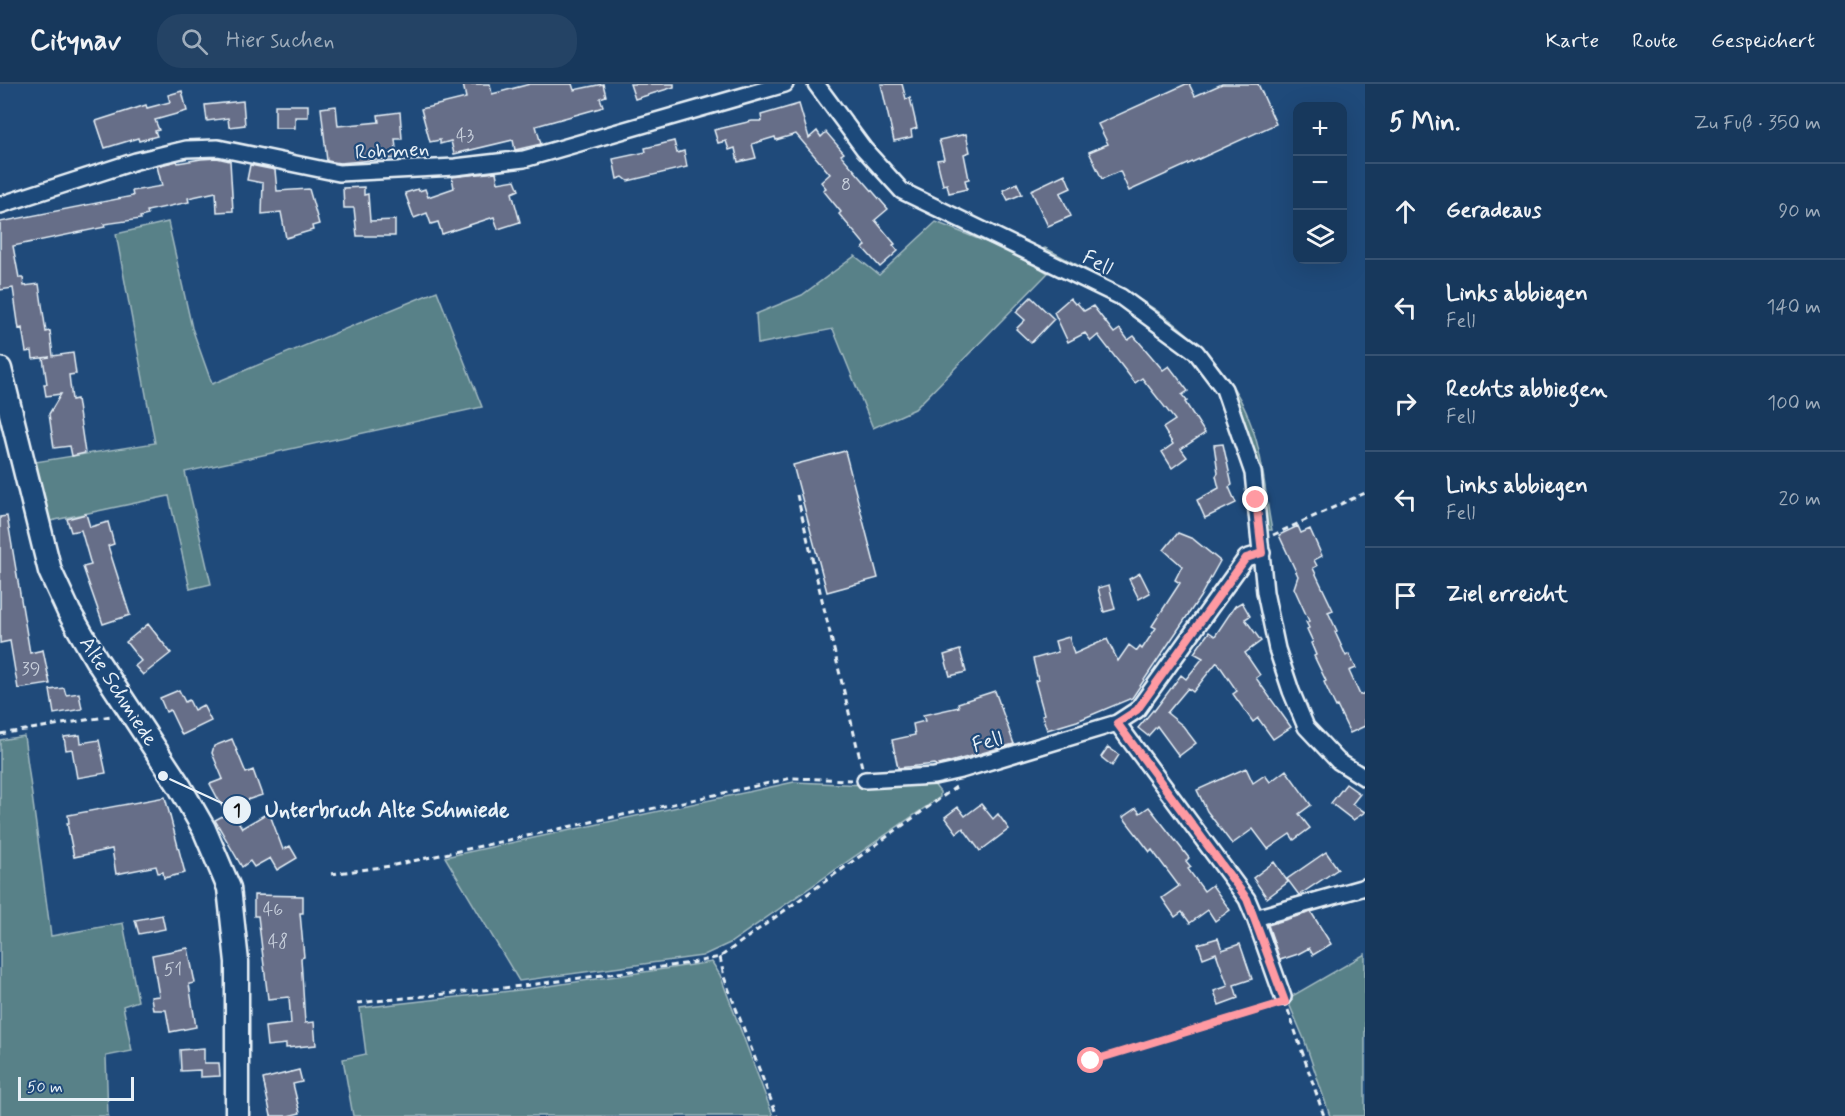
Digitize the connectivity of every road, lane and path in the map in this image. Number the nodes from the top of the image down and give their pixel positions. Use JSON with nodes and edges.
{"nodes":[{"id":1,"x":785,"y":84,"type":"edge"},
{"id":2,"x":816,"y":84,"type":"edge"},
{"id":3,"x":0,"y":205,"type":"edge"},
{"id":4,"x":0,"y":369,"type":"edge"},
{"id":5,"x":1365,"y":493,"type":"edge"},
{"id":6,"x":797,"y":495,"type":"dead end"},
{"id":7,"x":1261,"y":547,"type":"junction"},
{"id":8,"x":130,"y":713,"type":"junction"},
{"id":9,"x":1117,"y":723,"type":"junction"},
{"id":10,"x":0,"y":734,"type":"edge"},
{"id":11,"x":975,"y":767,"type":"junction"},
{"id":12,"x":1365,"y":778,"type":"edge"},
{"id":13,"x":865,"y":780,"type":"junction"},
{"id":14,"x":332,"y":874,"type":"dead end"},
{"id":15,"x":1365,"y":887,"type":"edge"},
{"id":16,"x":1254,"y":918,"type":"junction"},
{"id":17,"x":720,"y":957,"type":"junction"},
{"id":18,"x":1284,"y":999,"type":"junction"},
{"id":19,"x":357,"y":1003,"type":"dead end"},
{"id":20,"x":1091,"y":1061,"type":"dead end"},
{"id":21,"x":237,"y":1116,"type":"edge"},
{"id":22,"x":777,"y":1116,"type":"edge"},
{"id":23,"x":1324,"y":1116,"type":"edge"}],
"edges":[{"from":1,"to":3,"type":"street","name":"Rohmen"},
{"from":2,"to":7,"type":"street","name":"Fell"},
{"from":4,"to":8,"type":"street","name":"Alte Schmiede"},
{"from":5,"to":7,"type":"path"},
{"from":6,"to":13,"type":"path"},
{"from":7,"to":9,"type":"street","name":"Fell"},
{"from":7,"to":12,"type":"street","name":"Fell"},
{"from":8,"to":10,"type":"path"},
{"from":8,"to":21,"type":"street","name":"Alte Schmiede"},
{"from":9,"to":11,"type":"street","name":"Fell"},
{"from":9,"to":16,"type":"street"},
{"from":11,"to":13,"type":"street","name":"Fell"},
{"from":11,"to":17,"type":"path"},
{"from":13,"to":14,"type":"path"},
{"from":15,"to":16,"type":"street"},
{"from":16,"to":18,"type":"street"},
{"from":17,"to":19,"type":"path"},
{"from":17,"to":22,"type":"path"},
{"from":18,"to":20,"type":"path"},
{"from":18,"to":23,"type":"path"}]}
